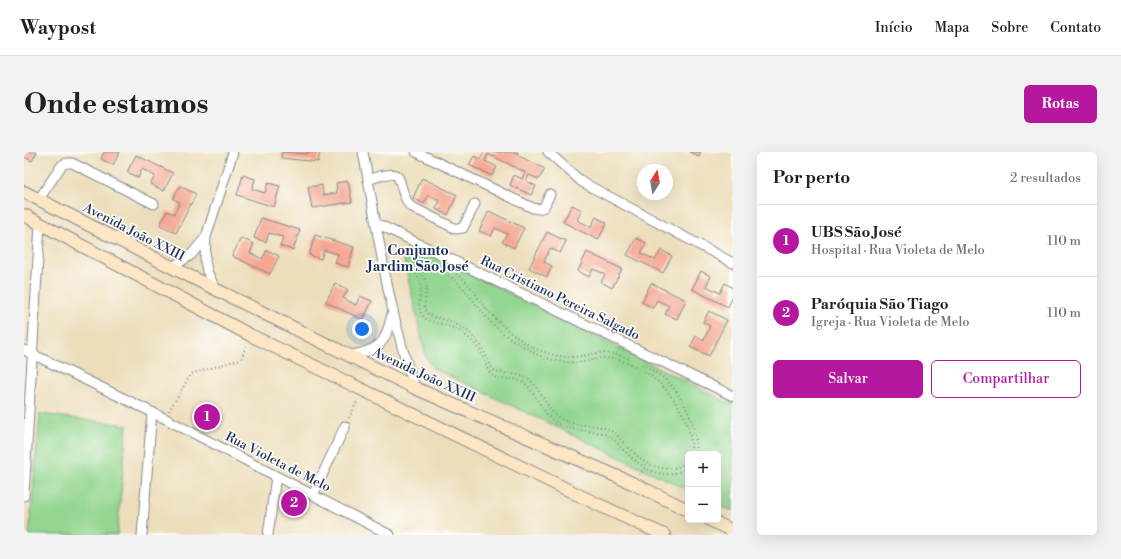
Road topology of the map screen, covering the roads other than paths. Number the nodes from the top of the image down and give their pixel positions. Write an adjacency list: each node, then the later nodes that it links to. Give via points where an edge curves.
1 (233, 152): 14 (street)
2 (363, 152): 5 (street)
3 (416, 152): 7 (street, via 533,208 544,207)
4 (548, 152): 15 (street, via 582,182)
5 (368, 180): 10 (street, via 391,173 398,176 410,206 456,229 463,228); 12 (street)
6 (24, 192): 8 (main road, Avenida João XXIII)
7 (550, 194)
8 (39, 199): 9 (street, via 62,165 72,163); 16 (main road, Avenida João XXIII)
9 (154, 204)
10 (475, 204)
11 (24, 216): 13 (main road)
12 (376, 223): 18 (street); 23 (street, Rua Cristiano Pereira Salgado)
13 (40, 224): 20 (street); 35 (main road, via 250,336)
14 (206, 237): 16 (street, via 192,255); 17 (street, via 205,261)
15 (733, 263)
16 (172, 267): 17 (main road, Avenida João XXIII)
17 (215, 289): 21 (main road, Avenida João XXIII)
18 (393, 312): 21 (street, via 388,332 381,343 373,350); 22 (street)
19 (24, 350): 20 (street, Rua Violeta de Melo)
20 (33, 354): 24 (street, Rua Violeta de Melo); 28 (street)
21 (349, 356): 22 (main road, Avenida João XXIII)
22 (415, 388): 29 (main road, Avenida João XXIII)
23 (731, 393)
24 (152, 412): 26 (street, Rua Violeta de Melo); 32 (street)
25 (345, 426): 27 (street)
26 (276, 476): 27 (street, Rua Violeta de Melo); 33 (street)
27 (313, 495): 34 (street, Rua Violeta de Melo)
28 (24, 496)
29 (685, 509)
30 (716, 523): 31 (main road)
31 (733, 531)
32 (142, 535)
33 (268, 535)
34 (389, 535)
35 (664, 535)

